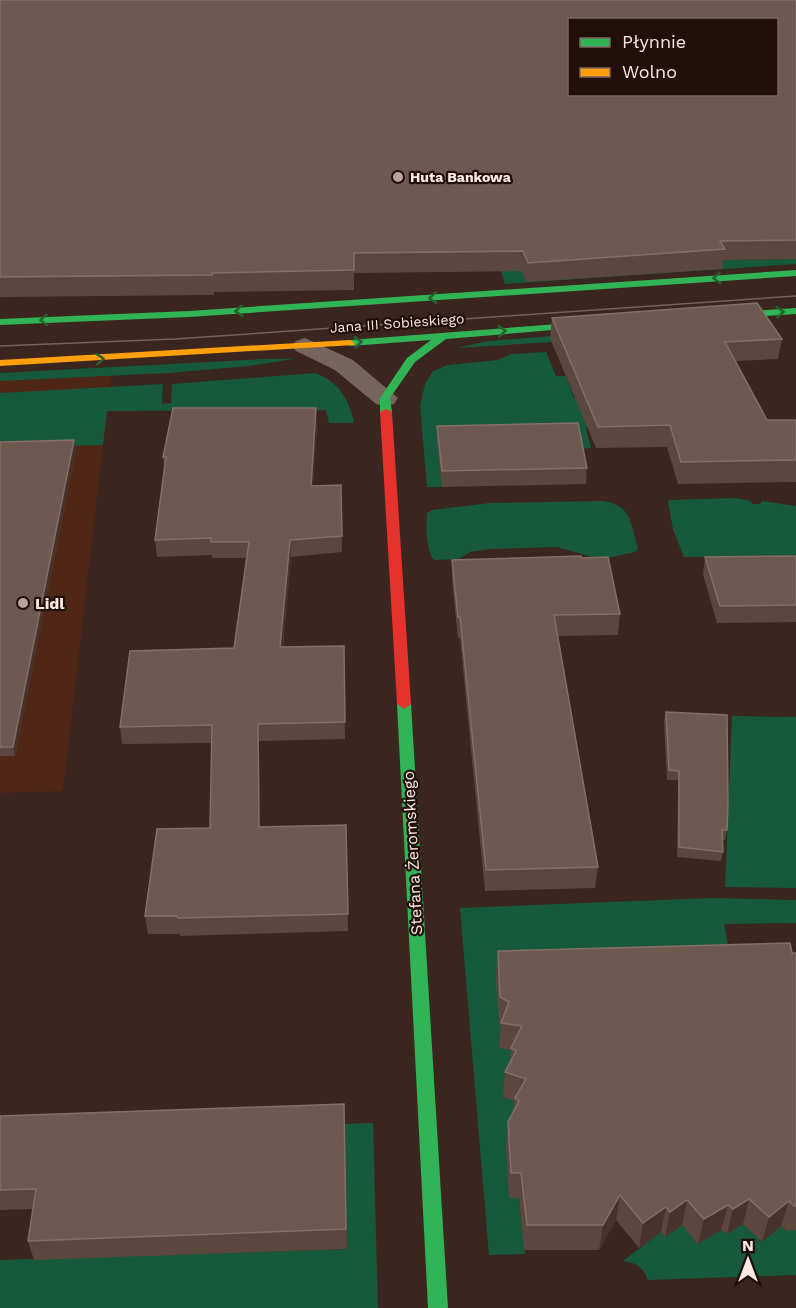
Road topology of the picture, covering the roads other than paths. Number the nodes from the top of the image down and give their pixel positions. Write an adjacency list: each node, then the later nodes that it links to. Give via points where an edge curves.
1 (796, 273): 4 (main road, Jana III Sobieskiego, one-way to 4, via 199,313)
2 (796, 311): 3 (main road, one-way to 2)
3 (702, 317)
4 (0, 322)
5 (613, 323): 6 (main road, Jana III Sobieskiego, one-way to 5)
6 (443, 336): 7 (main road, Jana III Sobieskiego, one-way to 6); 9 (main road, via 411,360)
7 (305, 346): 8 (main road, Jana III Sobieskiego, one-way to 7); 9 (street, via 344,365)
8 (0, 363)
9 (385, 398): 10 (main road, Stefana Żeromskiego)
10 (438, 1308)

